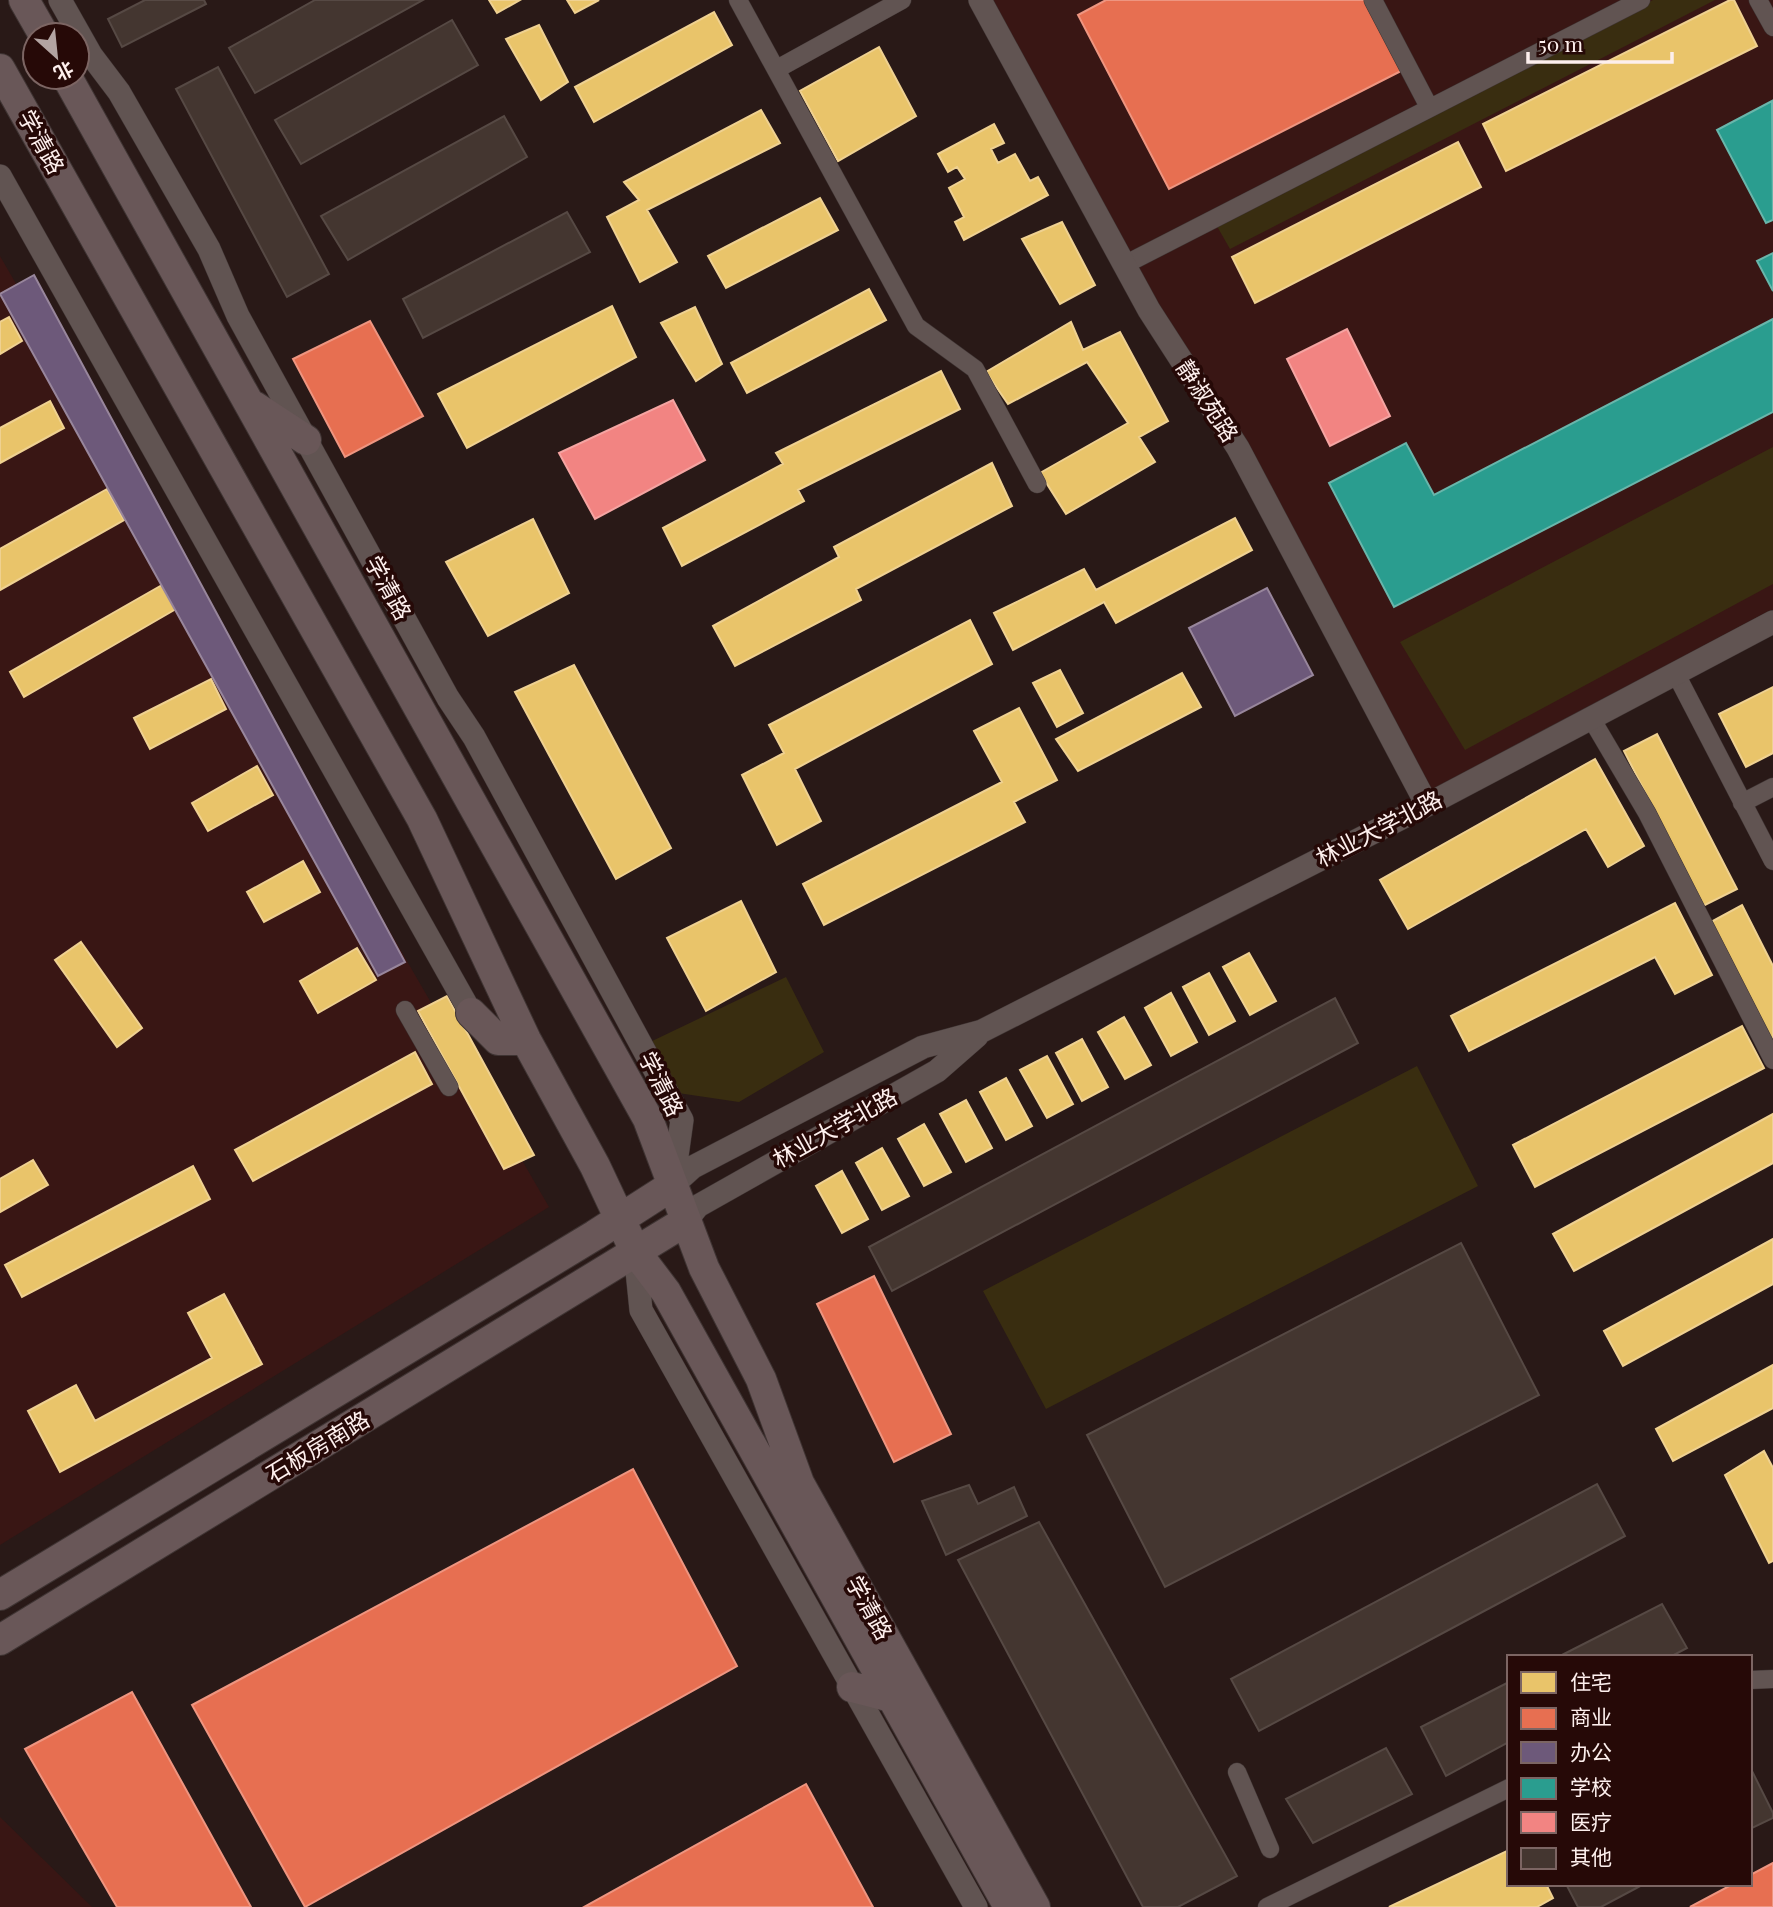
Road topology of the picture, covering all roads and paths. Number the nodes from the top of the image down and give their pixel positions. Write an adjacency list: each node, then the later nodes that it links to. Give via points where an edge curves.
1 (24, 0): 9 (main road)
2 (60, 0): 18 (street, 学清路, via 91,55 120,92 209,249 238,316)
3 (738, 0): 12 (street)
4 (902, 0): 12 (street)
5 (981, 0): 16 (street, 静淑苑路)
6 (1373, 0): 14 (street)
7 (1641, 0): 14 (street)
8 (1758, 0): 10 (street)
9 (36, 21)
10 (1773, 27)
11 (0, 69): 30 (main road, 学清路, via 422,819)
12 (778, 69): 19 (street, via 916,326 975,369)
13 (75, 91): 17 (main road, 学清路)
14 (1429, 107): 16 (street)
15 (0, 176): 28 (street)
16 (1124, 265): 25 (street, 静淑苑路, via 1238,448)
17 (251, 404): 18 (main road); 33 (main road, 学清路, via 648,1119)
18 (306, 440): 33 (street, 学清路, via 682,1120)
19 (1037, 484)
20 (1773, 622): 21 (street, 林业大学北路)
21 (1676, 674): 22 (street, 林业大学北路); 24 (street)
22 (1591, 719): 25 (street, 林业大学北路); 31 (street, via 1647,813)
23 (1773, 787): 24 (street)
24 (1742, 803): 26 (street)
25 (1427, 805): 29 (street, 林业大学北路)
26 (1773, 862)
27 (405, 1010): 32 (street)
28 (471, 1013): 30 (main road, via 498,1040)
29 (982, 1031): 33 (street, 林业大学北路, via 923,1047 693,1167); 35 (street, 林业大学北路, via 937,1071 698,1206)
30 (526, 1040): 34 (main road, 学清路)
31 (1773, 1060)
32 (449, 1087)
33 (673, 1185): 34 (main road, 石板房南路); 35 (main road, 学清路)
34 (621, 1217): 36 (main road, 学清路); 37 (main road, 石板房南路)
35 (686, 1221): 36 (main road, 石板房南路); 48 (main road, 学清路, via 704,1268 761,1379 799,1483)
36 (635, 1251): 38 (main road, 石板房南路); 41 (street, 学清路, via 641,1310); 42 (main road, 学清路, via 666,1292)
37 (0, 1595)
38 (0, 1640)
39 (1773, 1679): 40 (street)
40 (1752, 1680)
41 (852, 1687): 42 (main road); 46 (street, 学清路)
42 (891, 1697): 47 (main road, 学清路)
43 (1237, 1772): 45 (street)
44 (1507, 1789): 49 (street)
45 (1270, 1849)
46 (976, 1907)
47 (1009, 1907)
48 (1035, 1907)
49 (1267, 1907)

